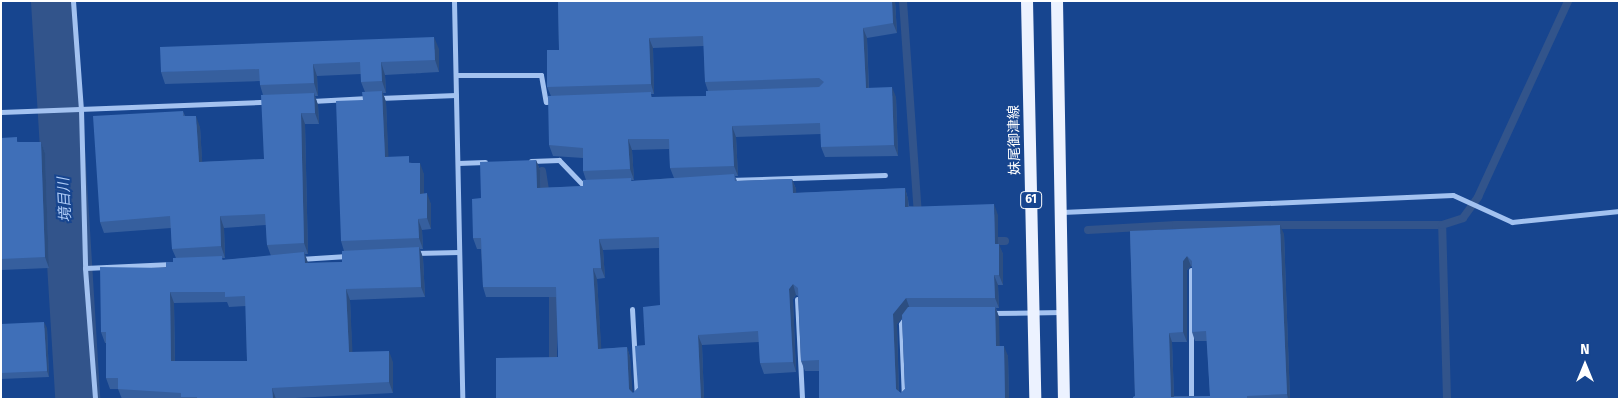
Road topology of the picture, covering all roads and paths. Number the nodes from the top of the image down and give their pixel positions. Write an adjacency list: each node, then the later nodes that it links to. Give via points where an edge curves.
1 (73, 1): 10 (street)
2 (454, 1): 5 (street)
3 (1027, 1): 29 (main road, 妹尾御津線 / 61)
4 (1057, 1): 19 (main road, 61)
5 (456, 75): 6 (street); 8 (street, via 541,75 546,102)
6 (456, 95): 7 (street); 14 (street)
7 (308, 101)
8 (566, 101)
9 (279, 102): 10 (street)
10 (81, 110): 11 (street); 25 (street)
11 (1, 112)
12 (522, 161): 17 (street, via 559,160 584,186)
13 (494, 162): 14 (street)
14 (458, 163): 20 (street)
15 (886, 175): 16 (street)
16 (720, 181)
17 (594, 186)
18 (1619, 211): 19 (street, via 1512,222 1452,195)
19 (1061, 212): 30 (main road, 61)
20 (459, 252): 21 (street); 34 (street)
21 (410, 254)
22 (351, 256): 23 (street)
23 (292, 259)
24 (184, 264): 25 (street)
25 (85, 268): 33 (street)
26 (1191, 270): 40 (street)
27 (797, 299): 36 (street)
28 (632, 309): 35 (street)
29 (1033, 312): 30 (street); 32 (street); 38 (main road, 妹尾御津線 / 61)
30 (1063, 312): 39 (main road, 61)
31 (910, 313): 37 (street, via 901,324)
32 (985, 313)
33 (95, 399)
34 (462, 399)
35 (637, 399)
36 (802, 399)
37 (904, 399)
38 (1035, 399)
39 (1064, 399)
40 (1191, 399)

